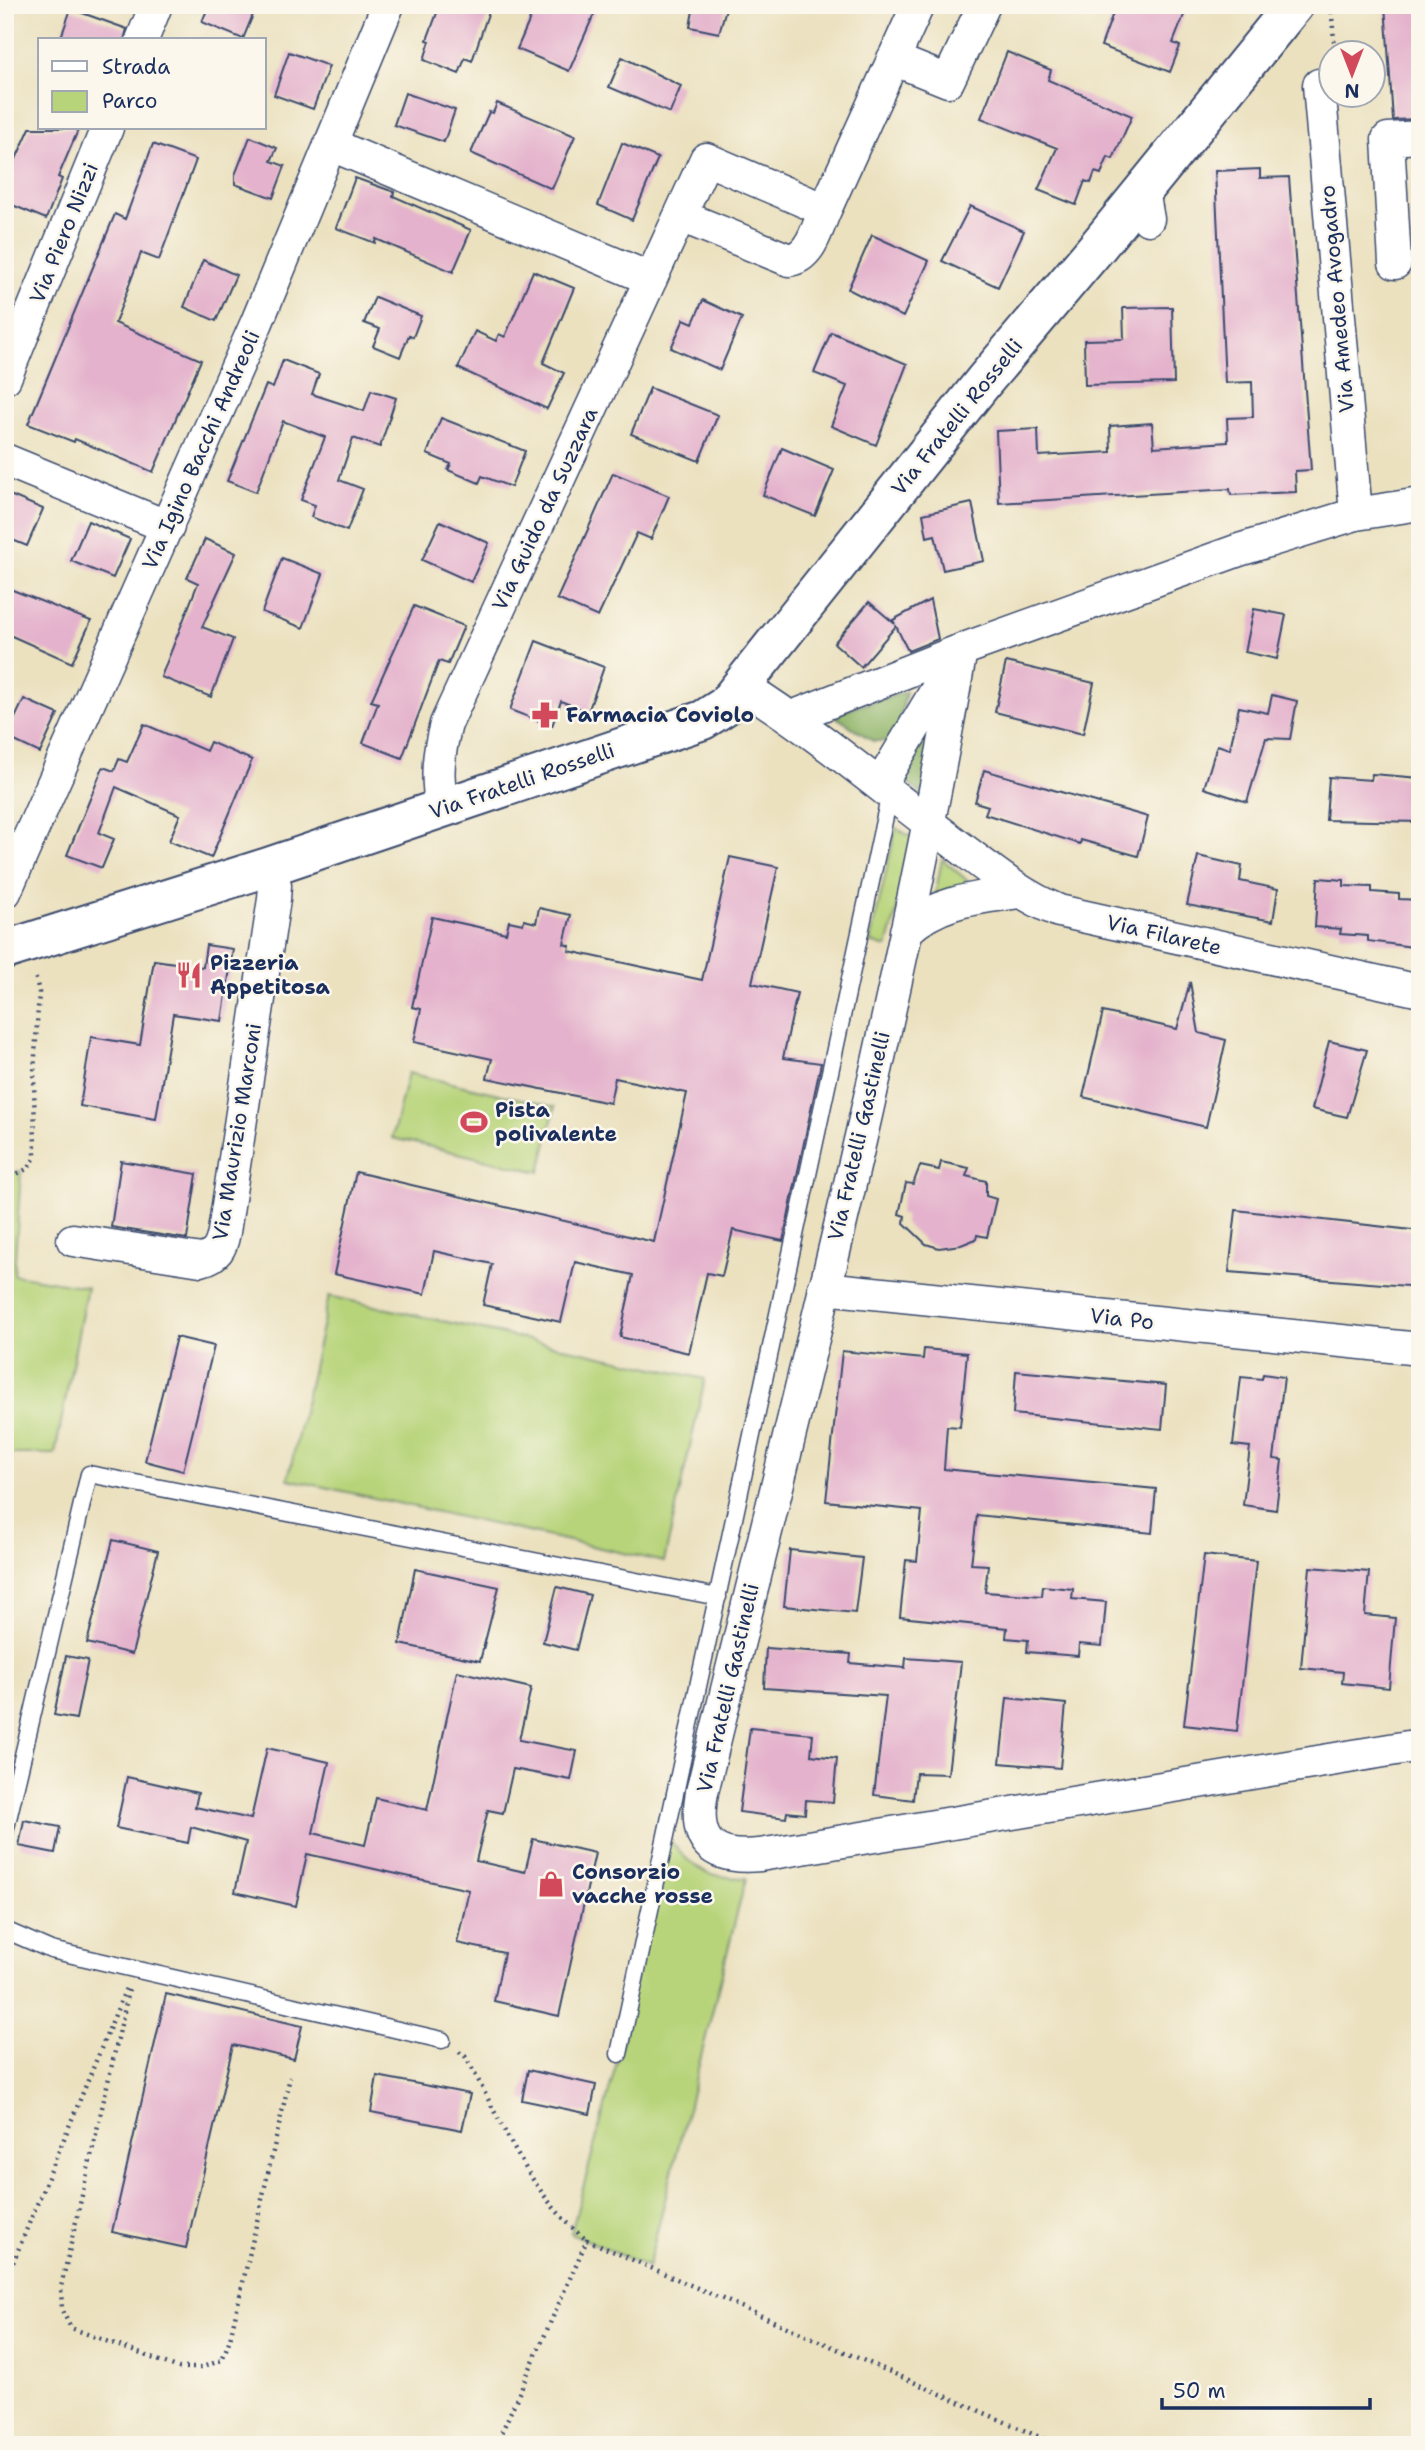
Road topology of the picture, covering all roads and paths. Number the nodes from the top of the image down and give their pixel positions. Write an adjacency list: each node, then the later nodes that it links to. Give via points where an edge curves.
1 (156, 5): 7 (street)
2 (388, 5): 13 (street, Via Igino Bacchi Andreoli)
3 (918, 5): 9 (street)
4 (984, 5): 9 (street, via 948,81)
5 (1294, 5): 24 (street, Via Fratelli Rosselli, via 1146,205 984,381)
6 (1331, 5): 8 (path)
7 (143, 38)
8 (1334, 38)
9 (893, 59): 14 (street)
10 (1321, 108): 21 (street, Via Amedeo Avogadro)
11 (106, 130): 18 (street, Via Piero Nizzi)
12 (1420, 137): 16 (street, via 1388,139)
13 (332, 142): 17 (street); 22 (street, Via Igino Bacchi Andreoli)
14 (825, 210): 15 (street, via 808,248 789,260); 15 (street, Via Guido da Suzzara, via 706,159)
15 (681, 216): 17 (street, Via Guido da Suzzara)
16 (1395, 263)
17 (651, 279): 27 (street, Via Guido da Suzzara, via 446,724 438,753)
18 (5, 378)
19 (5, 460): 22 (street)
20 (1420, 504): 21 (street)
21 (1356, 514): 23 (street, via 1239,550)
22 (168, 527): 30 (street, Via Igino Bacchi Andreoli)
23 (961, 650): 25 (street); 26 (street); 28 (street, Via Fratelli Gastinelli)
24 (744, 687): 25 (street); 27 (street, Via Fratelli Rosselli, via 703,720)
25 (792, 717): 26 (street)
26 (885, 789): 28 (street); 39 (lane)
27 (442, 808): 29 (street, Via Fratelli Rosselli)
28 (930, 825): 31 (street, Via Filarete); 32 (street, Via Fratelli Gastinelli)
29 (268, 867): 33 (street, Via Fratelli Rosselli); 36 (street, Via Maurizio Marconi, via 274,898 218,1251 201,1260)
30 (5, 892)
31 (1020, 892): 32 (street, via 942,906); 34 (street, Via Filarete, via 1059,911)
32 (906, 931): 37 (street, Via Fratelli Gastinelli)
33 (15, 947): 35 (path, via 39,992 36,1147 29,1168)
34 (1420, 992)
35 (5, 1180)
36 (73, 1240)
37 (824, 1288): 38 (street, Via Po); 40 (street, Via Fratelli Gastinelli, via 701,1799 700,1828 710,1847 731,1855 760,1855)
38 (1420, 1349)
39 (718, 1597): 41 (lane, via 89,1474); 45 (lane)
40 (1420, 1745)
41 (5, 1832)
42 (5, 1930): 43 (lane, via 51,1950)
43 (134, 1969): 44 (lane); 46 (path, via 61,2287 62,2310 71,2328 179,2368 201,2368 222,2360); 48 (path)
44 (442, 2039): 47 (path, via 465,2056 539,2190 561,2218)
45 (619, 2054)
46 (290, 2077)
47 (587, 2240): 49 (path); 50 (path)
48 (5, 2282)
49 (496, 2445)
50 (1058, 2445)

